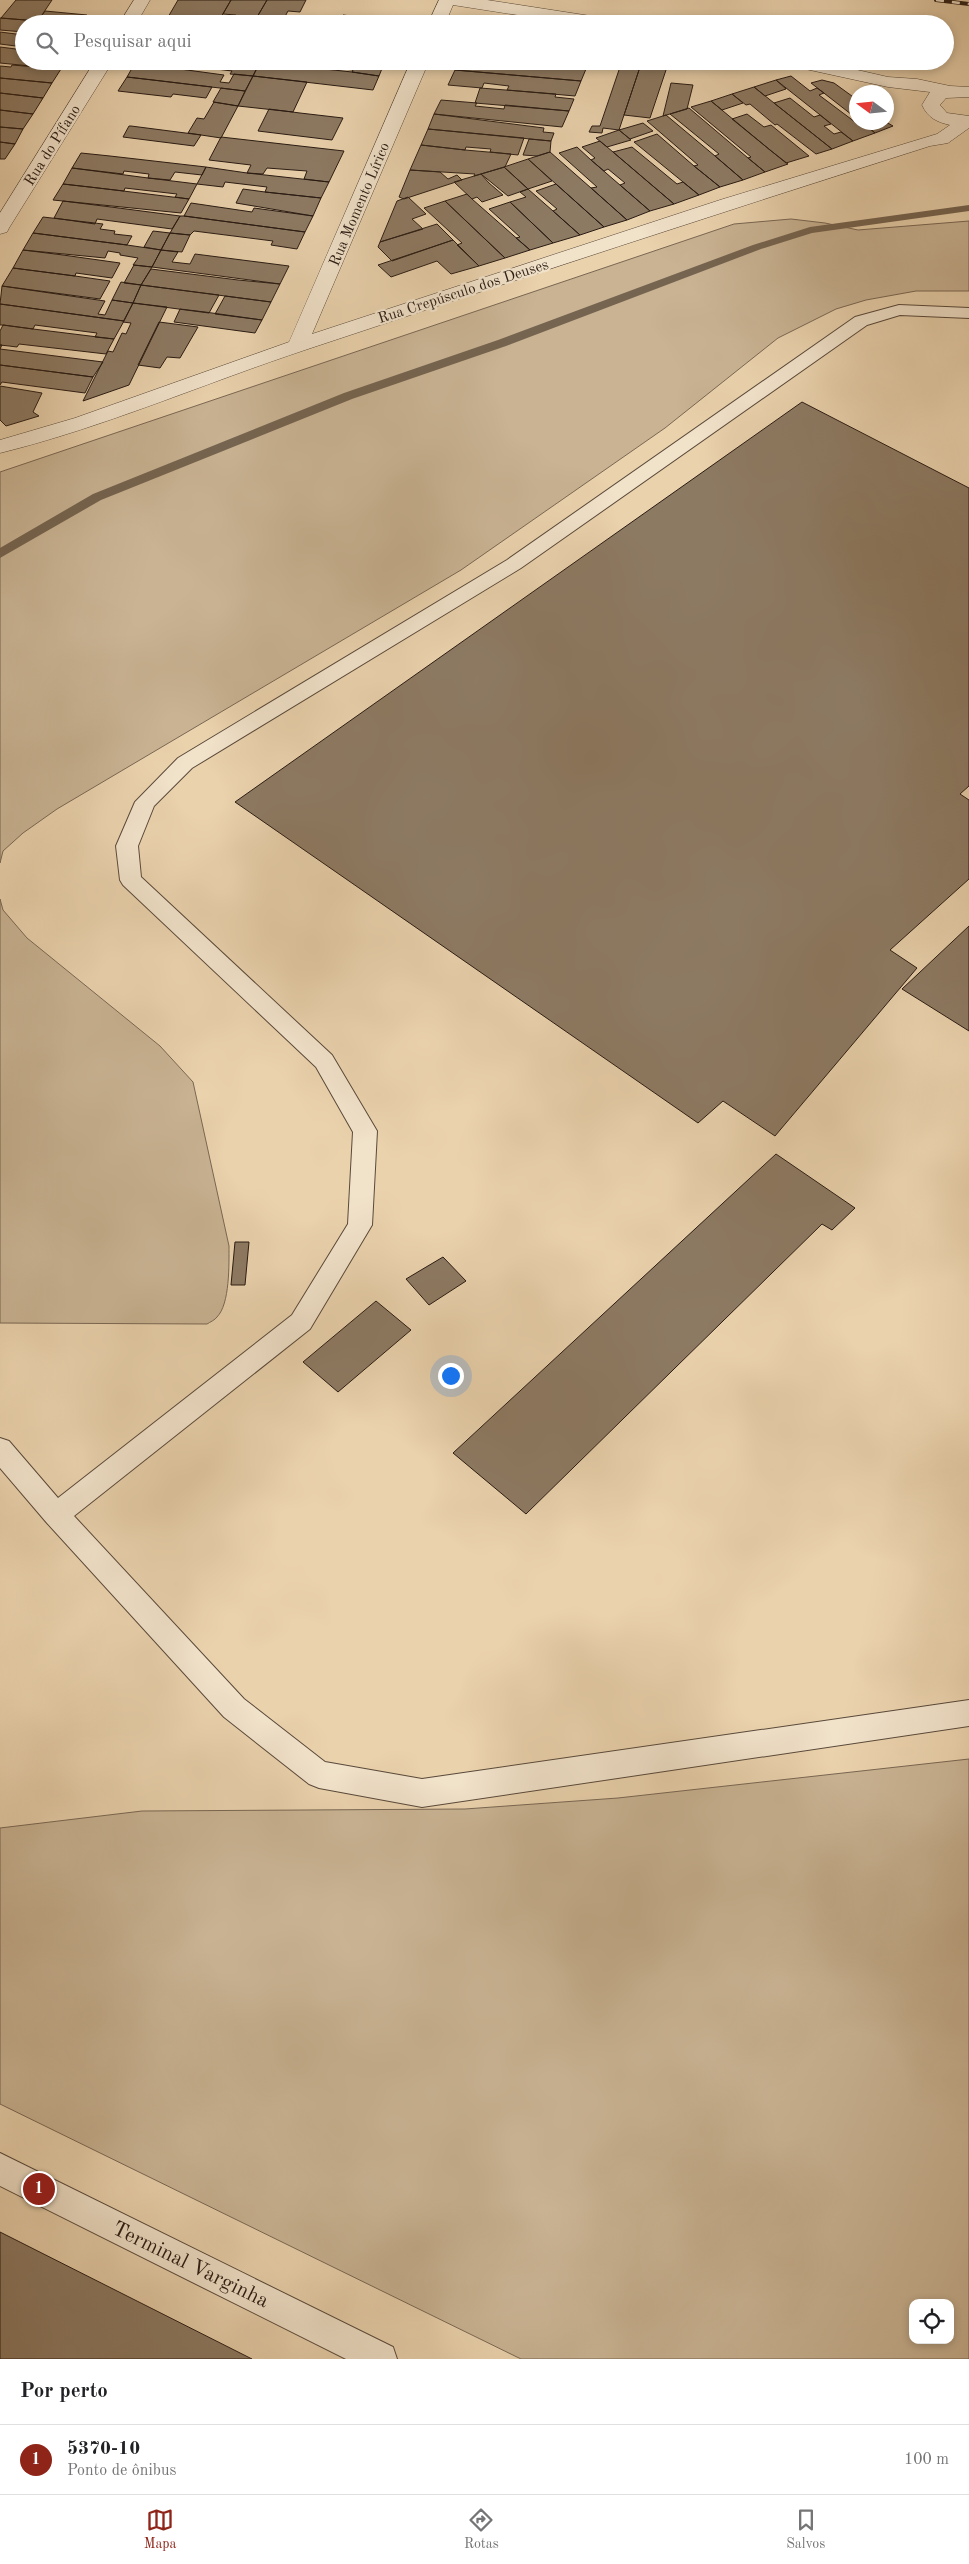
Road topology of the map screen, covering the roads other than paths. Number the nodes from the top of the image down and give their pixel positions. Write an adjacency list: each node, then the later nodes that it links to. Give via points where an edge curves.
1 (142, 0): 4 (street)
2 (447, 0): 5 (street)
3 (454, 0): 6 (street)
4 (133, 15)
5 (440, 15)
6 (552, 15)
7 (98, 70): 15 (street, Rua do Pífano)
8 (416, 70): 17 (street, Rua Momento Lírico)
9 (834, 70): 11 (street, via 888,82 899,89)
10 (969, 92): 11 (street)
11 (939, 95): 12 (street, via 929,105)
12 (939, 116): 13 (street); 14 (street, via 929,132)
13 (967, 121): 14 (street, Rua Crepúsculo dos Deuses, via 942,139)
14 (928, 141): 17 (street, Rua Crepúsculo dos Deuses)
15 (0, 228)
16 (969, 313): 20 (lane, via 899,310 861,321 514,564 185,763 145,802 127,846 131,880 324,1062 365,1131 360,1225 301,1322)
17 (297, 346): 18 (street, Rua Crepúsculo dos Deuses, via 82,422)
18 (0, 447)
19 (0, 1449): 20 (lane)
20 (56, 1515): 21 (lane, via 234,1708 319,1774 422,1793)
21 (969, 1713)
22 (0, 2169): 23 (lane, Terminal Varginha)
23 (381, 2359)

